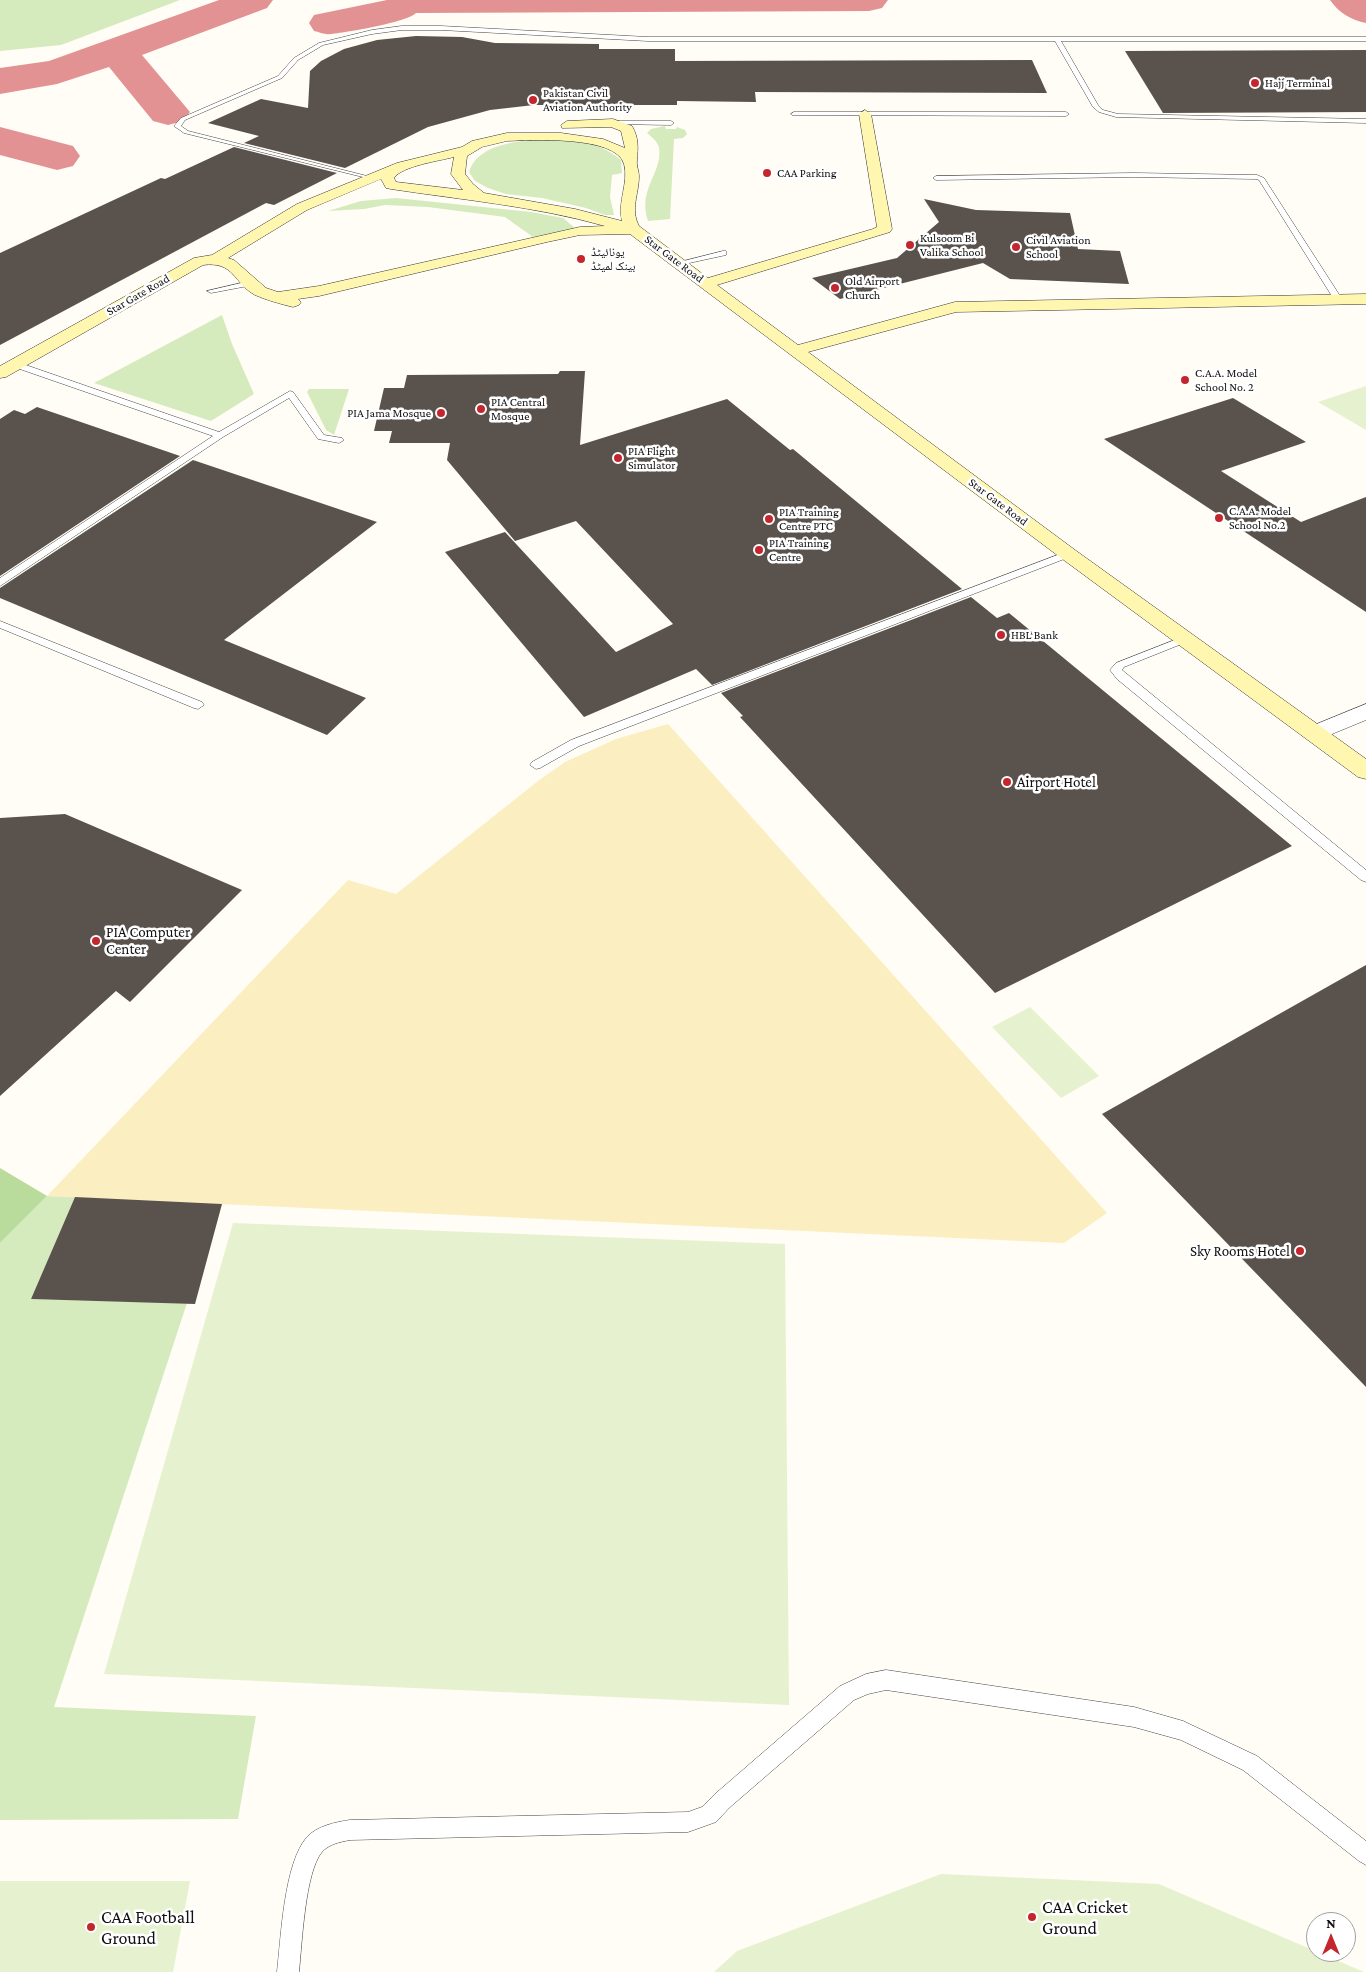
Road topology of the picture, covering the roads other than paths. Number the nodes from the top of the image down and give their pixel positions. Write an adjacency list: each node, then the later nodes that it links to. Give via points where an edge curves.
1 (1057, 39): 2 (lane); 6 (lane, via 1095,106 1118,116); 13 (lane, via 648,39 402,28 321,44 296,59 280,77 183,119 177,126 186,132)
2 (1366, 39)
3 (794, 114): 4 (lane)
4 (865, 114): 5 (lane); 25 (street, via 885,229)
5 (1066, 114)
6 (1366, 121)
7 (613, 123): 8 (lane); 9 (street, via 582,123); 11 (street, via 627,129 632,144)
8 (671, 123)
9 (507, 138): 10 (street, via 477,144); 11 (street, via 595,140 615,147)
10 (468, 150): 12 (street); 18 (street, via 461,154 458,174)
11 (631, 159): 20 (street, via 633,174 627,201)
12 (392, 170): 13 (street); 15 (street, via 388,178 391,184)
13 (369, 178): 19 (street)
14 (936, 178): 28 (lane, via 1257,177 1262,179)
15 (449, 193): 17 (street); 18 (street)
16 (364, 195): 19 (street)
17 (380, 195)
18 (480, 196): 20 (street, via 559,209)
19 (299, 209): 22 (street)
20 (633, 229): 23 (street, Star Gate Road); 24 (street, Star Gate Road, via 557,243 297,303 260,291)
21 (723, 253): 23 (lane)
22 (216, 259): 24 (street, Star Gate Road, via 229,263); 30 (street, Star Gate Road, via 199,261 181,270)
23 (680, 263): 25 (street, Star Gate Road)
24 (250, 283): 26 (lane)
25 (706, 283): 29 (street, Star Gate Road)
26 (210, 291)
27 (1366, 299): 28 (street)
28 (1338, 300): 29 (street, via 955,307)
29 (798, 350): 34 (street, Star Gate Road)
30 (17, 365): 31 (street, Star Gate Road); 32 (lane)
31 (0, 373)
32 (220, 435): 33 (lane, via 290,394 321,437); 35 (lane)
33 (339, 440)
34 (1068, 554): 37 (street, Star Gate Road); 41 (lane, via 575,743)
35 (0, 582)
36 (0, 624): 38 (lane)
37 (1185, 639): 40 (street, Star Gate Road); 43 (lane, via 1120,665 1116,670)
38 (198, 705)
39 (1366, 711): 40 (street)
40 (1315, 734): 42 (street, Star Gate Road)
41 (536, 765)
42 (1366, 772)
43 (1366, 876)
44 (1366, 1854): 45 (lane, via 1250,1763 1183,1731 1134,1717 886,1680 866,1684 848,1693 709,1815 688,1822 350,1830 328,1834 314,1846 303,1868)
45 (288, 1972)

